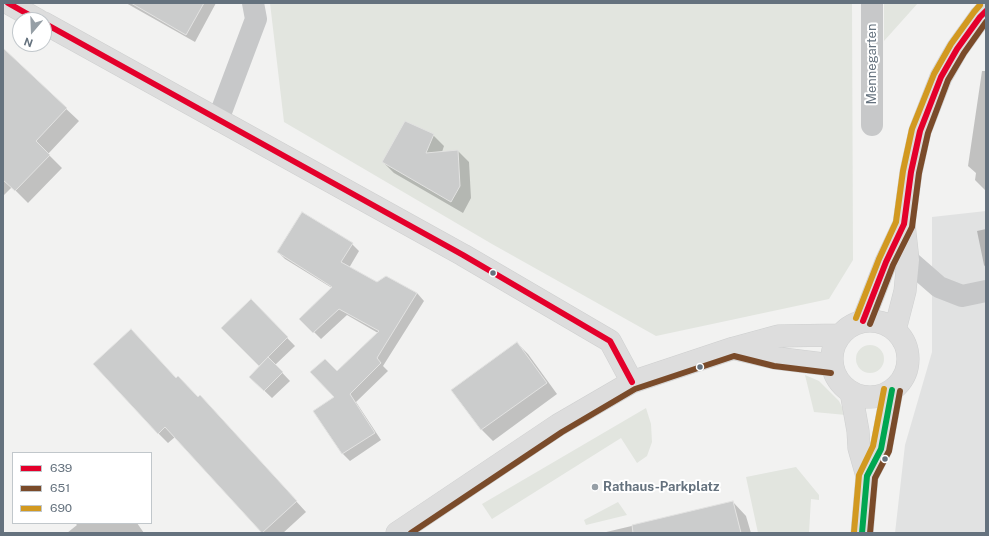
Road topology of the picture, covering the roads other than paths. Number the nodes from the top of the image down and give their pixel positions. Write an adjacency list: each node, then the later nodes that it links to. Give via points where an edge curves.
1 (8, 3): 5 (street)
2 (253, 3): 7 (street, via 256,18)
3 (872, 3): 8 (street, Mennegarten)
4 (986, 11): 9 (street, via 957,49 941,77 920,131)
5 (24, 12)
6 (52, 27): 7 (street)
7 (218, 120): 17 (street, via 463,255 610,341)
8 (872, 125)
9 (904, 224): 10 (street); 12 (street)
10 (908, 260): 11 (street, via 939,287 962,296); 13 (street, via 905,291)
11 (986, 290)
12 (863, 321): 13 (street, via 885,324); 14 (street, via 846,329)
13 (895, 330): 18 (street, via 907,350 908,361 906,372)
14 (840, 335): 15 (street, via 778,336); 16 (street, via 834,344)
15 (734, 348): 16 (street, via 775,358); 17 (street)
16 (832, 365): 19 (street, via 835,376 842,386)
17 (632, 382): 21 (street, via 558,425)
18 (892, 390): 19 (street, via 872,397); 20 (street, via 881,449)
19 (851, 392): 20 (street, via 859,448)
20 (867, 476): 22 (street)
21 (397, 533)
22 (862, 533)

